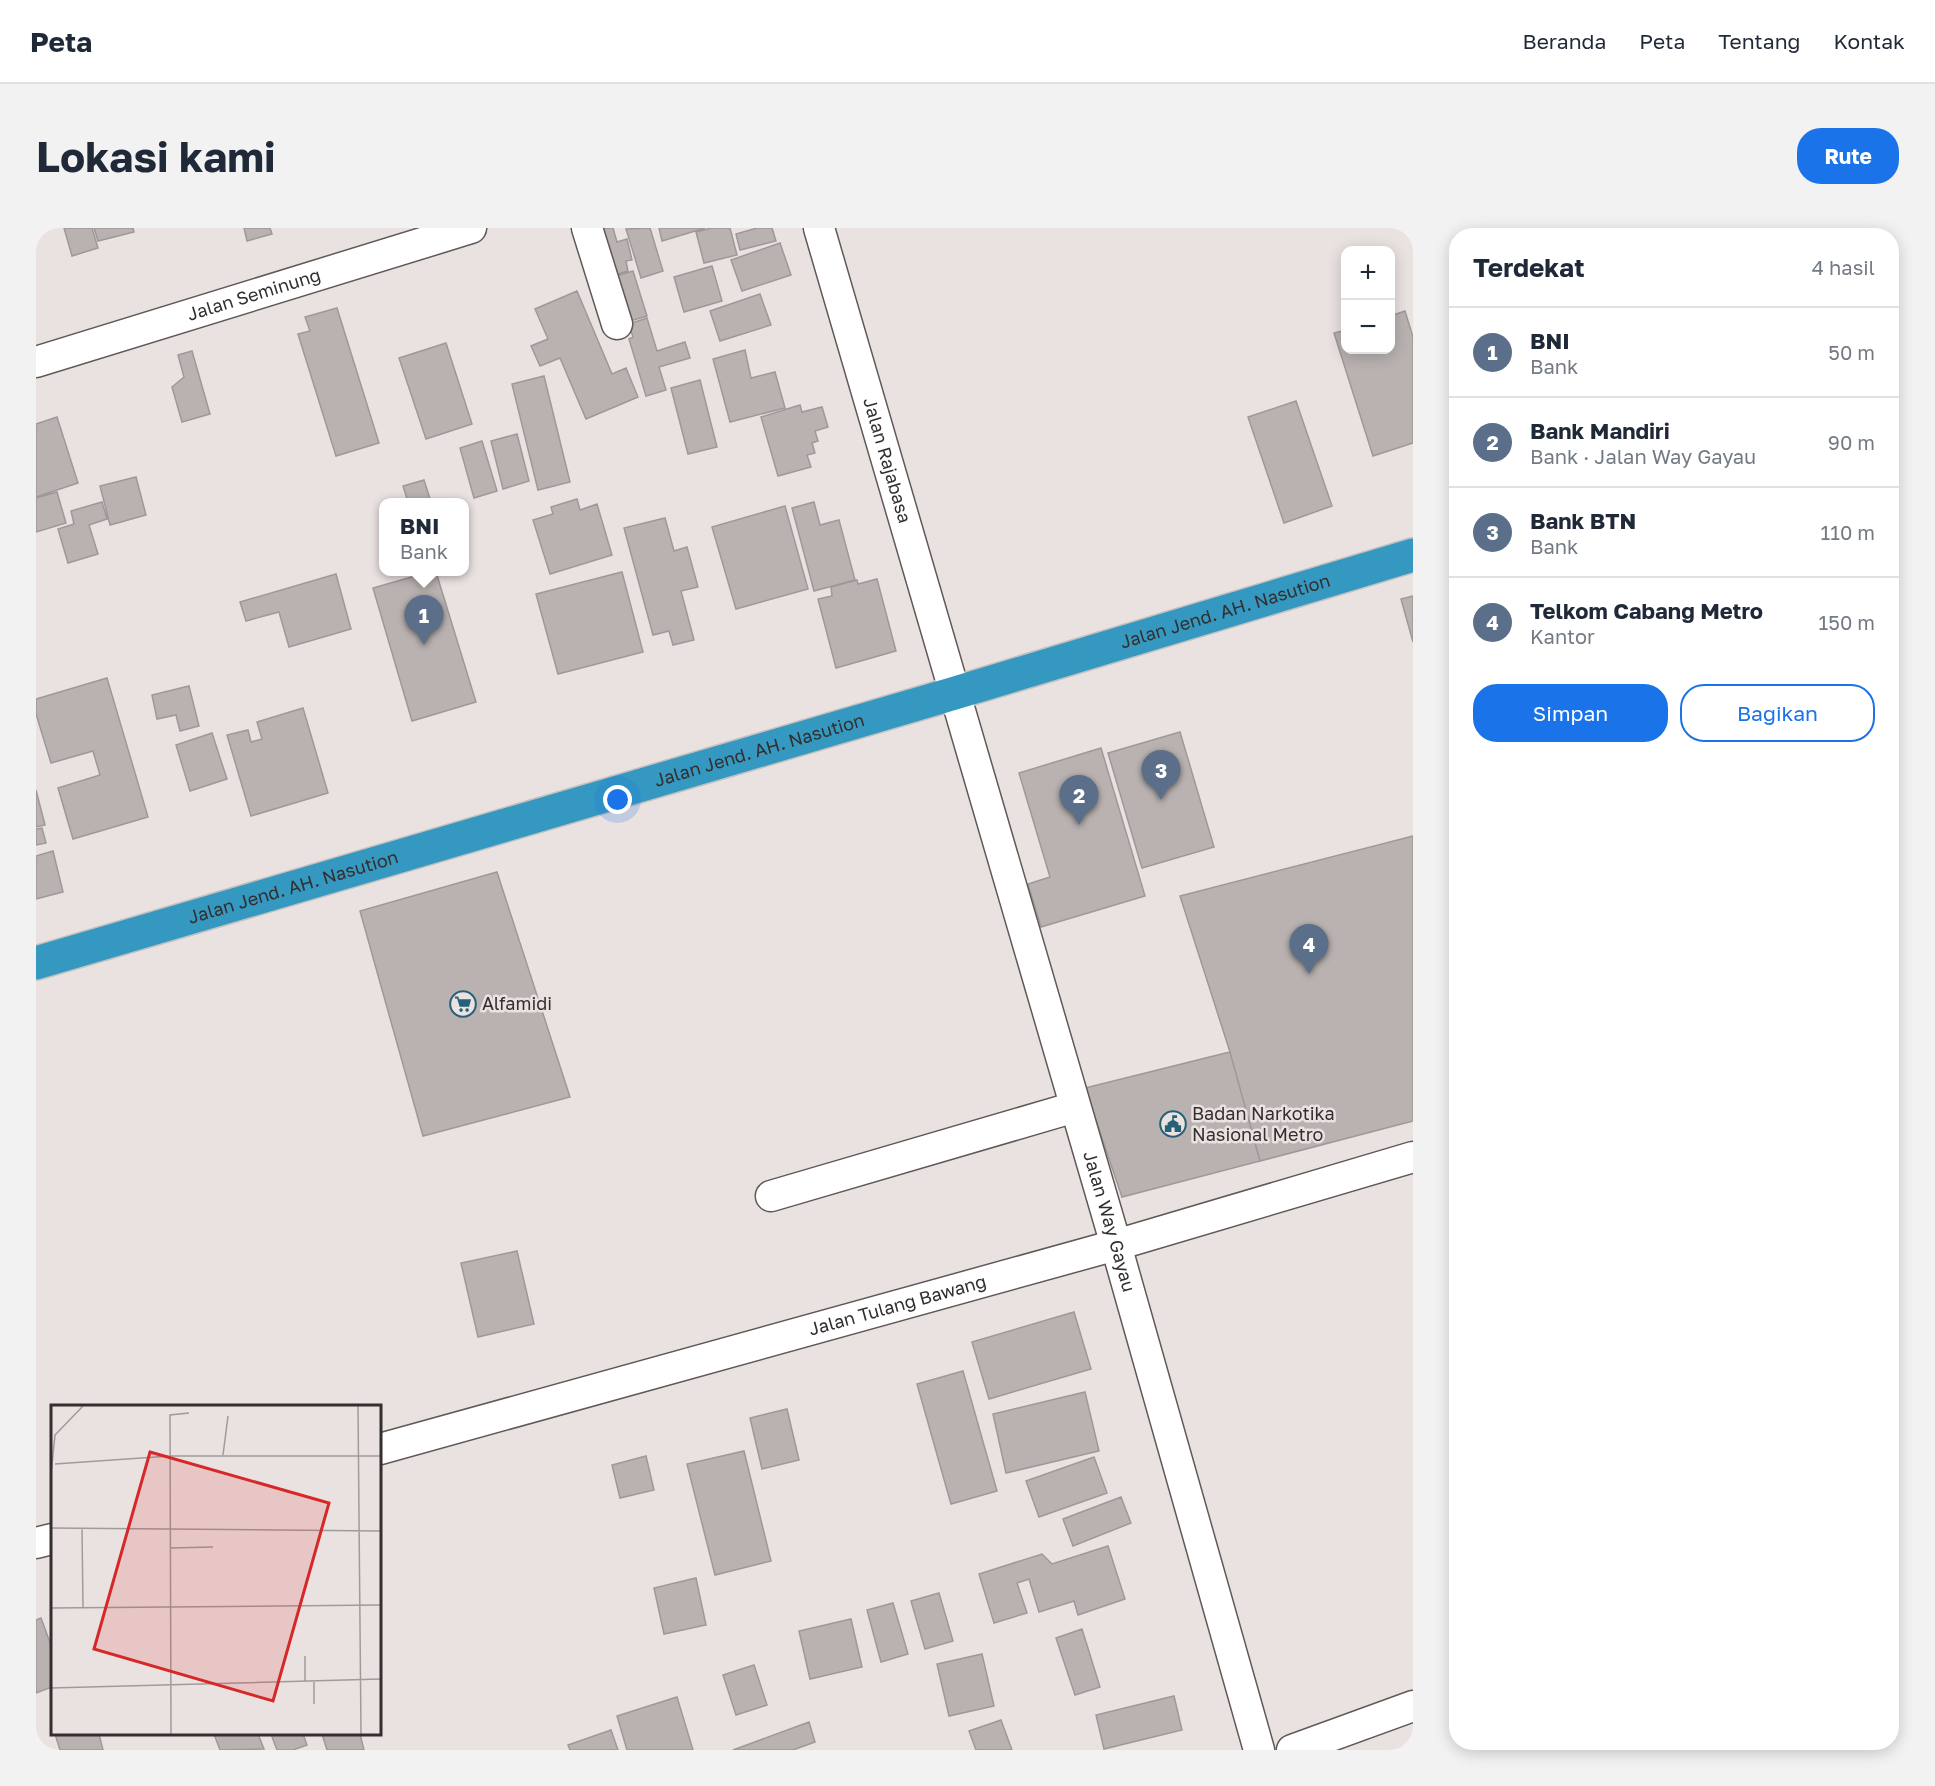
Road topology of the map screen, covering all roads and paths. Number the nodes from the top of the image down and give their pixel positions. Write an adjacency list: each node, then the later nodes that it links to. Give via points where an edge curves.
1 (471, 228): 5 (street, Jalan Seminung)
2 (587, 228): 4 (street)
3 (819, 228): 7 (street, Jalan Rajabasa)
4 (617, 324)
5 (36, 362)
6 (1413, 555): 7 (highway, Jalan Jend. AH. Nasution)
7 (955, 693): 8 (highway, Jalan Jend. AH. Nasution); 9 (street, Jalan Way Gayau)
8 (36, 963)
9 (1075, 1107): 11 (street); 12 (street, Jalan Way Gayau)
10 (1413, 1157): 12 (street, Jalan Tulang Bawang)
11 (771, 1196)
12 (1116, 1245): 13 (street, Jalan Tulang Bawang); 17 (street, Jalan Way Gayau)
13 (381, 1449)
14 (51, 1539): 15 (street)
15 (36, 1543)
16 (1413, 1706): 18 (street)
17 (1258, 1750)
18 (1292, 1750)

